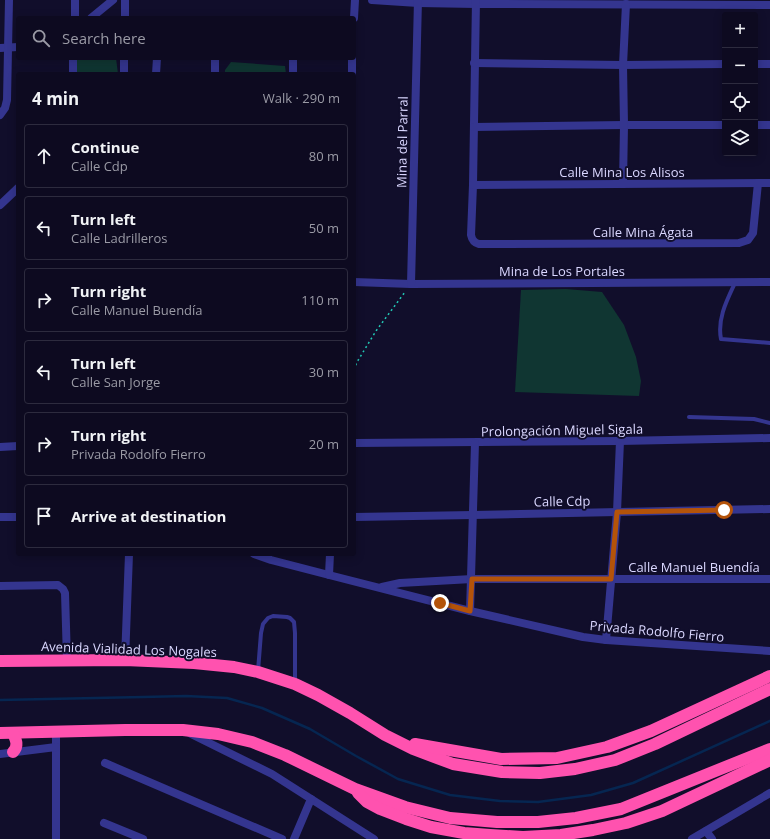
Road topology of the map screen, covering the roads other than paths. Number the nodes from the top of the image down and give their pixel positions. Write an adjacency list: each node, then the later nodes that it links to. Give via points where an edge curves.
1 (9, 0): 18 (street)
2 (75, 0): 13 (street)
3 (113, 0): 14 (street)
4 (125, 0): 15 (street)
5 (355, 0): 16 (street)
6 (372, 0): 7 (street)
7 (418, 2): 8 (street); 51 (street, Mina del Parral)
8 (476, 2): 9 (street); 25 (street)
9 (536, 2): 11 (street)
10 (705, 2): 11 (street); 12 (street)
11 (626, 4): 29 (street)
12 (770, 4)
13 (75, 16)
14 (93, 16)
15 (125, 16)
16 (354, 16)
17 (16, 47): 18 (street)
18 (4, 48): 36 (street, via 7,100)
19 (73, 60): 30 (street)
20 (124, 60): 31 (street)
21 (157, 60): 32 (street)
22 (215, 60): 33 (street)
23 (293, 60): 34 (street)
24 (352, 60): 35 (street)
25 (474, 63): 29 (street); 41 (street)
26 (722, 64): 29 (street)
27 (758, 64): 28 (street)
28 (770, 64)
29 (623, 65): 37 (street)
30 (73, 72)
31 (124, 72)
32 (156, 72)
33 (215, 72)
34 (293, 72)
35 (352, 72)
36 (0, 115)
37 (624, 125): 38 (street); 41 (street); 44 (street)
38 (722, 125)
39 (758, 125): 40 (street)
40 (770, 125)
41 (474, 127): 45 (street)
42 (758, 183): 43 (street, Calle Mina Los Alisos); 44 (street, Calle Mina Los Alisos); 45 (street, Calle Mina Ágata, via 753,233 748,240 739,243 479,244 471,235)
43 (770, 183)
44 (623, 184): 45 (street, Calle Mina Los Alisos)
45 (473, 185)
46 (16, 190): 47 (street)
47 (0, 204)
48 (356, 282): 51 (street, Mina de Los Portales)
49 (770, 282): 50 (street, Mina de Los Portales)
50 (735, 283): 51 (street, Mina de Los Portales); 52 (lane, via 721,317 720,338)
51 (411, 284)
52 (770, 342)
53 (689, 417): 54 (lane, via 754,419)
54 (770, 423)
55 (770, 438): 56 (street, Prolongación Miguel Sigala)
56 (620, 441): 58 (street, Prolongación Miguel Sigala); 62 (street)
57 (356, 443): 58 (street, Prolongación Miguel Sigala)
58 (476, 443): 63 (street)
59 (16, 446): 60 (street)
60 (0, 447)
61 (770, 509): 62 (street, Calle Cdp)
62 (617, 512): 63 (street, Calle Cdp); 72 (street)
63 (473, 515): 66 (street, Calle Cdp); 71 (street)
64 (0, 517): 65 (street)
65 (16, 517)
66 (356, 517)
67 (129, 556): 81 (street)
68 (259, 556): 70 (street, Privada Rodolfo Fierro)
69 (330, 556): 70 (street)
70 (329, 576): 75 (street, Privada Rodolfo Fierro)
71 (472, 579): 72 (street, Calle Manuel Buendía); 75 (street, Calle Manuel Buendía, via 400,583); 76 (street)
72 (611, 579): 73 (street, Calle Manuel Buendía); 77 (street)
73 (770, 579)
74 (0, 586): 80 (street, via 58,585 63,589)
75 (380, 588): 76 (street, Privada Rodolfo Fierro)
76 (470, 611): 77 (street, Privada Rodolfo Fierro, via 576,636)
77 (606, 640): 78 (street, Privada Rodolfo Fierro)
78 (770, 651)
79 (0, 660): 80 (highway, Avenida Vialidad Los Nogales)
80 (67, 660): 81 (highway, Avenida Vialidad Los Nogales)
81 (126, 660): 82 (highway, Avenida Vialidad Los Nogales, via 194,663)
82 (258, 672): 84 (highway, Avenida Vialidad Los Nogales); 84 (lane, via 263,624 273,616 287,617 294,622)
83 (770, 676): 90 (highway, via 651,732 607,747 557,758 501,759)
84 (295, 684): 90 (highway, Avenida Vialidad Los Nogales)
85 (770, 689): 90 (highway, Avenida Vialidad Los Nogales, via 655,744 615,760 576,769 540,773 502,772 453,764)
86 (183, 730): 87 (highway); 97 (highway, via 218,734 252,742 285,754); 99 (street, via 272,774)
87 (56, 731): 89 (highway); 91 (street)
88 (0, 733): 89 (highway)
89 (13, 733): 93 (highway, via 17,742)
90 (395, 740)
91 (56, 747): 93 (street); 102 (street)
92 (770, 749): 97 (highway, via 622,809 538,822 450,818 405,807)
93 (14, 752): 94 (street)
94 (0, 754)
95 (770, 760): 97 (highway, via 662,811 626,823 561,835 523,837 431,828 380,809 367,802)
96 (105, 763): 104 (street)
97 (355, 789)
98 (770, 793): 101 (street)
99 (311, 799): 105 (street); 106 (street)
100 (104, 823): 103 (street)
101 (706, 830): 107 (street); 108 (street)
102 (56, 839)
103 (143, 839)
104 (282, 839)
105 (294, 839)
106 (374, 839)
107 (692, 839)
108 (712, 839)

